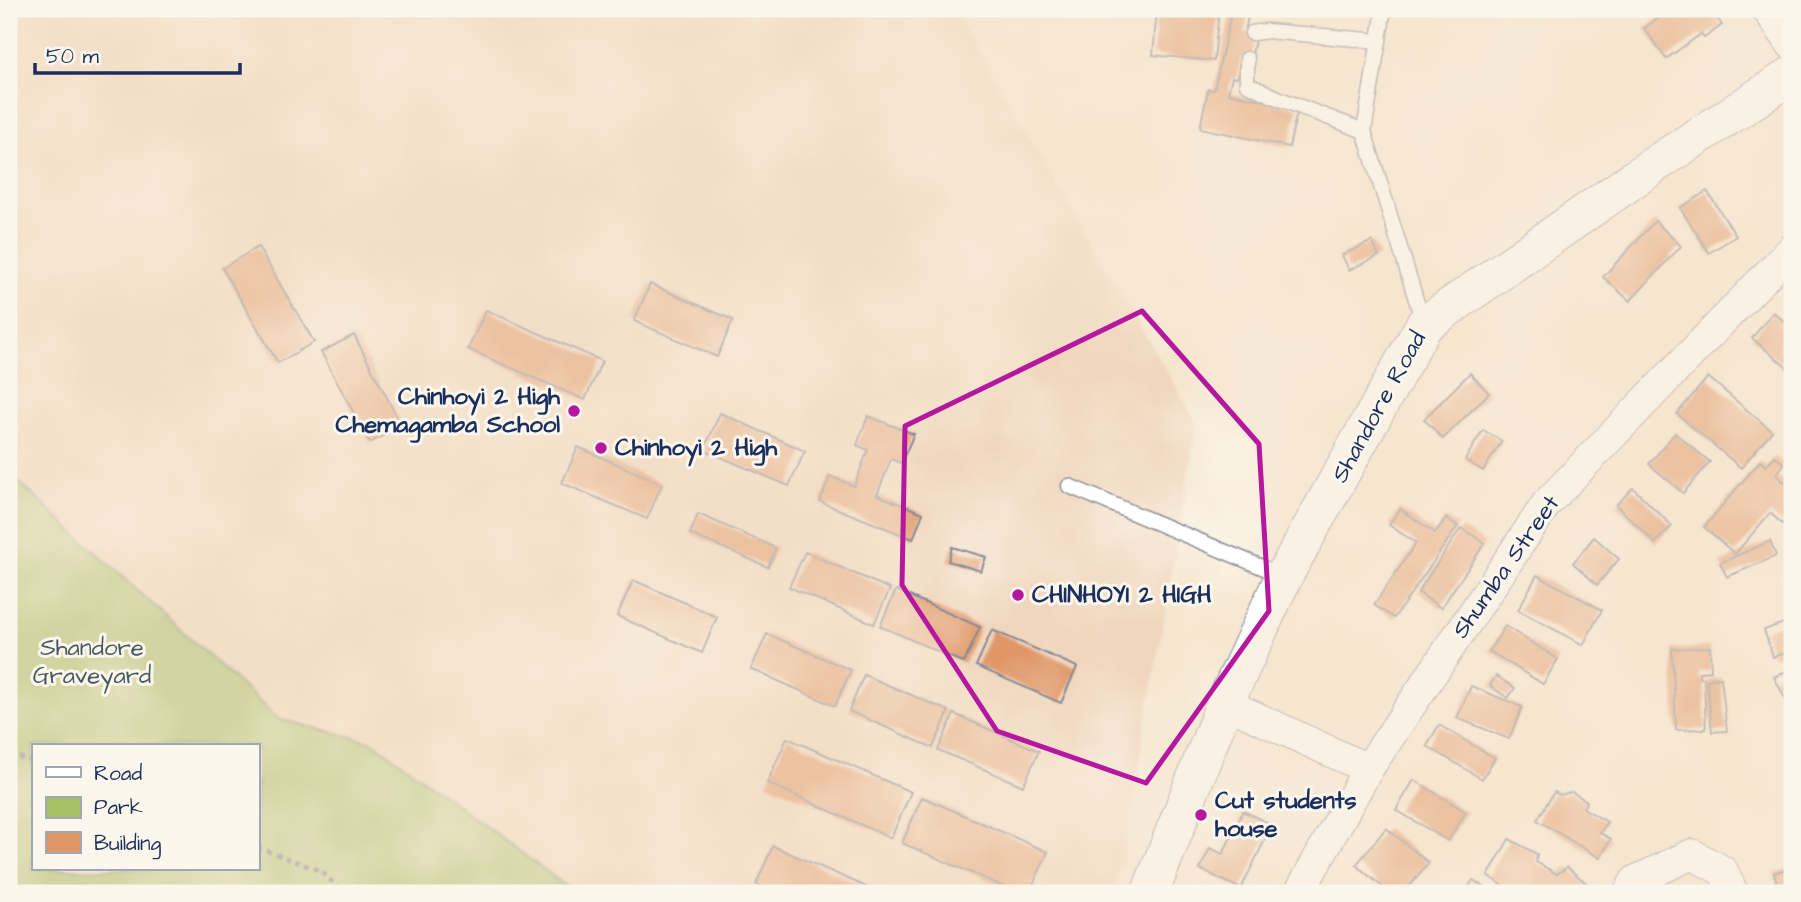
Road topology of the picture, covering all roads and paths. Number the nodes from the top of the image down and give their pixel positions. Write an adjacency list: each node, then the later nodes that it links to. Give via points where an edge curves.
1 (1384, 9): 4 (lane)
2 (1767, 9): 5 (street)
3 (1252, 33): 4 (lane)
4 (1379, 41): 8 (lane)
5 (1792, 45)
6 (1247, 59): 8 (lane, via 1247,84)
7 (1792, 75): 10 (street, Shandore Road)
8 (1364, 131): 10 (lane)
9 (1792, 249): 16 (street, Shumba Street, via 1547,503)
10 (1424, 325): 12 (street, Shandore Road)
11 (1069, 486): 12 (lane)
12 (1284, 576): 13 (street, Shandore Road)
13 (1225, 703): 16 (street); 19 (street, Shandore Road)
14 (9, 753): 15 (path)
15 (32, 762)
16 (1368, 769): 20 (street, Shumba Street)
17 (259, 848): 18 (path, via 321,871)
18 (344, 893)
19 (1150, 893)
20 (1299, 893)
21 (1628, 893): 22 (street, via 1635,881 1692,854 1723,871)
22 (1733, 893)

